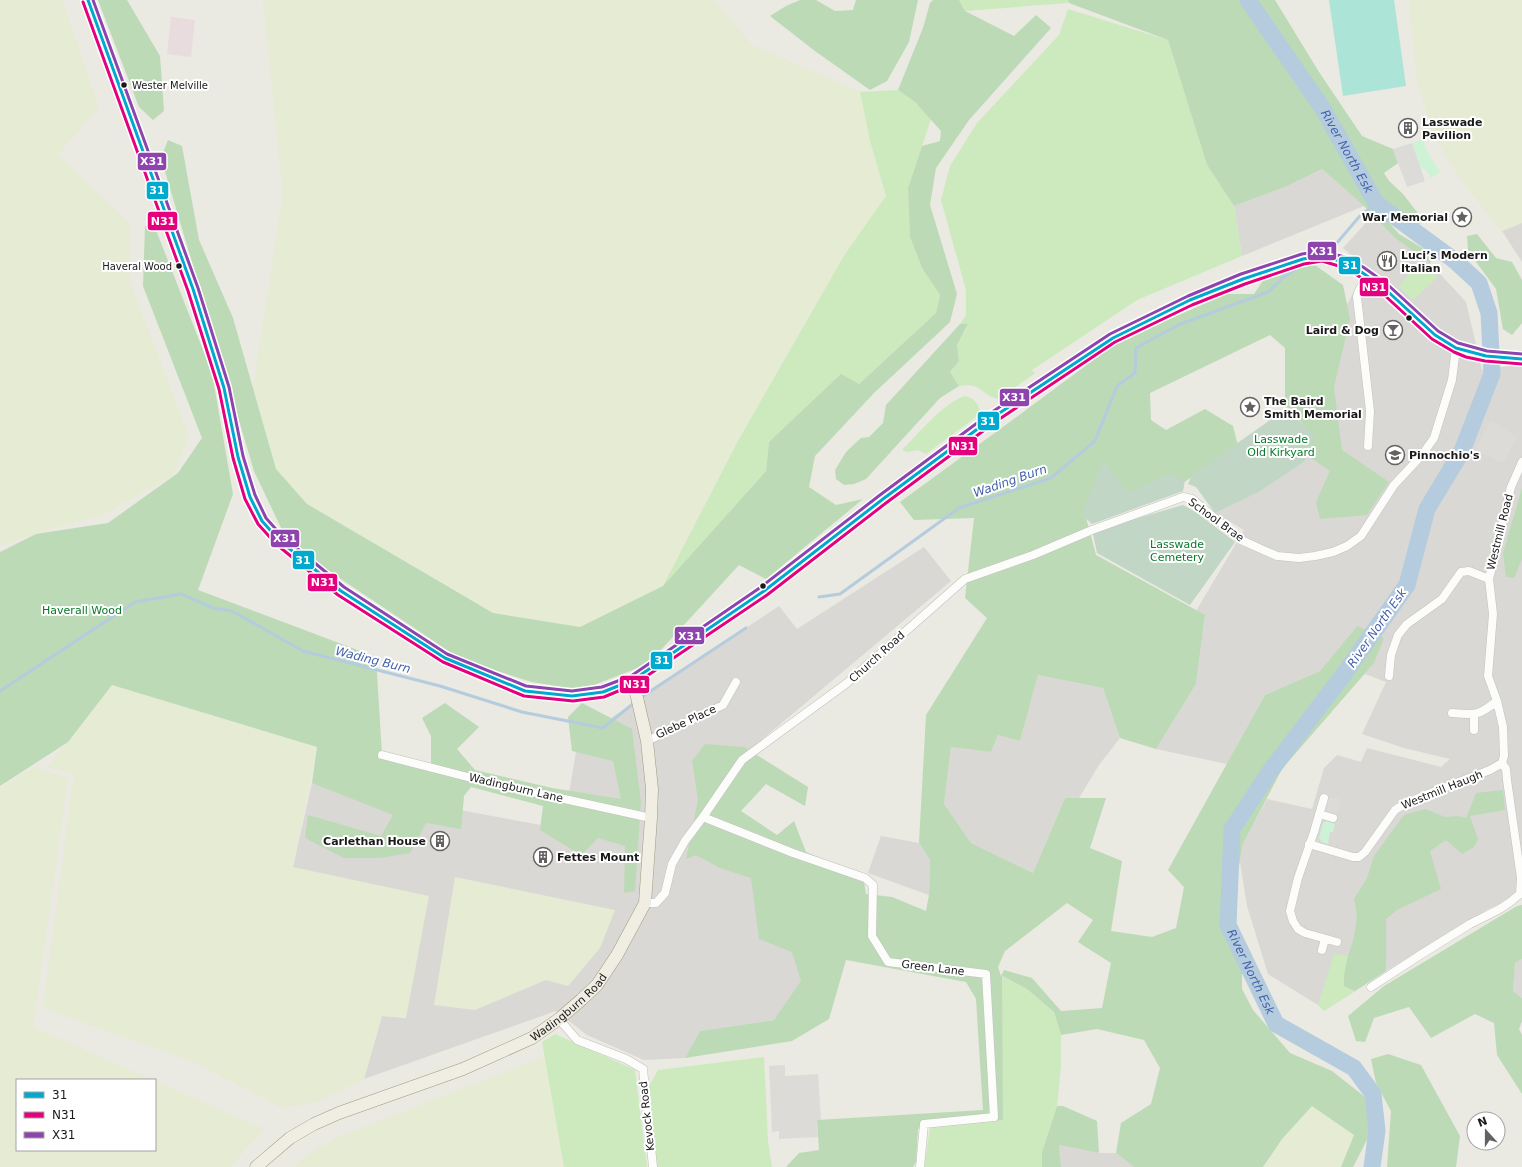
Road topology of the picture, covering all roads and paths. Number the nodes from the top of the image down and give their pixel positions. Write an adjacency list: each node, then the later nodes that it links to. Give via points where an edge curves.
1 (88, 0): 10 (street, via 193,289 224,388 250,497 262,521 279,540 341,591 445,658 525,691 572,696 603,692)
2 (1366, 281): 3 (main road, via 1384,288 1435,334); 5 (street, via 1357,292 1357,297 1370,411); 10 (main road, via 1344,262 1322,256 1303,259 1190,300 1107,342 995,416 764,591)
3 (1462, 350): 4 (main road); 7 (street, School Brae, via 1434,438 1394,485 1361,536 1346,546 1333,552 1300,558 1278,556 1241,540 1192,499)
4 (1522, 359)
5 (1368, 446)
6 (1522, 462): 8 (street, Westmill Road, via 1511,487)
7 (1183, 497): 21 (street, Church Road, via 965,579 847,683 742,760)
8 (1489, 579): 9 (street, via 1469,570 1461,572 1442,599 1407,624 1398,635 1391,655); 12 (street, Westmill Road, via 1493,614 1488,676)
9 (1390, 676)
10 (633, 680): 16 (main road, Wadingburn Road)
11 (736, 682): 16 (street, Glebe Place, via 723,705)
12 (1497, 701): 14 (street); 18 (street, Westmill Road, via 1503,727)
13 (1452, 713): 14 (street)
14 (1474, 715): 15 (street)
15 (1474, 730)
16 (647, 741): 22 (main road, Wadingburn Road, via 652,789)
17 (382, 755): 22 (street, Wadingburn Lane, via 487,782)
18 (1502, 763): 24 (street, Westmill Haugh, via 1395,810 1359,857); 29 (street, Westmill Road, via 1506,769 1521,878 1520,894 1508,905 1471,924)
19 (1324, 798): 20 (street)
20 (1319, 814): 23 (street); 24 (street)
21 (703, 817): 25 (street, Church Road, via 672,864 665,893 656,903); 33 (street, Green Lane, via 865,878 873,885 872,936 888,962 986,974 994,1117 924,1124)
22 (651, 818): 25 (main road, Wadingburn Road)
23 (1333, 818)
24 (1309, 844): 26 (street, via 1290,911 1298,929)
25 (644, 903): 30 (main road, Wadingburn Road, via 617,955 597,985)
26 (1325, 939): 27 (street); 28 (street)
27 (1337, 942)
28 (1322, 950)
29 (1372, 988)
30 (559, 1019): 31 (main road, Wadingburn Road, via 532,1038 463,1069 314,1124 290,1138); 32 (street, Kevock Road, via 577,1040 626,1059 642,1069)
31 (256, 1167)
32 (653, 1167)
33 (920, 1167)

